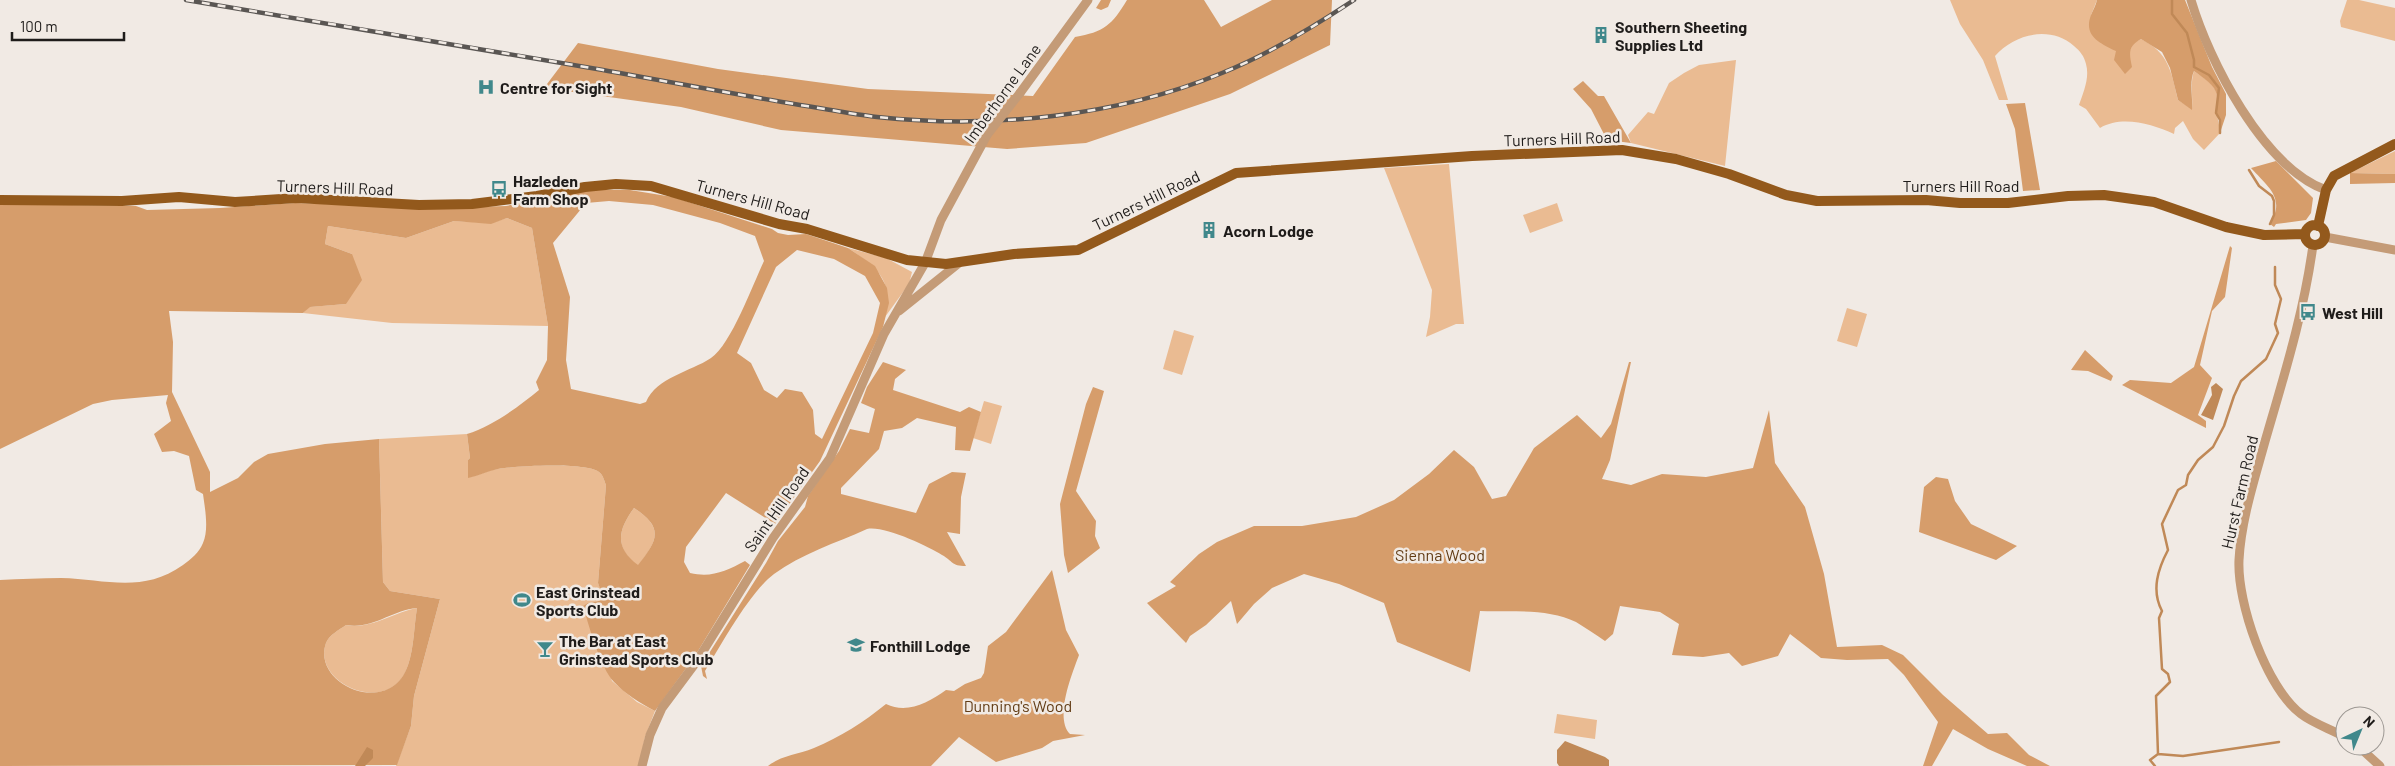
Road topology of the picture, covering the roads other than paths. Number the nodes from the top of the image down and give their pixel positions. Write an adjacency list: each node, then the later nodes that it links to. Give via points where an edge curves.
1 (1088, 0): 11 (street, Imberhorne Lane, bridge, via 987,135 941,220)
2 (2191, 0): 4 (street, via 2195,16 2247,119 2299,175)
3 (2395, 144): 4 (main road, via 2341,170)
4 (2326, 190): 6 (main road)
5 (0, 200): 11 (main road, Turners Hill Road, via 122,201 179,197 235,202 297,198 419,205 472,204 585,187 632,184 668,191)
6 (2318, 226): 7 (main road, via 2307,229); 8 (main road)
7 (2305, 234): 9 (main road, via 2308,244); 12 (main road, Turners Hill Road, via 2271,235 2226,227 2154,202 2104,195 2008,203 1817,201 1676,159 1622,150 1472,156 1236,173 1078,250 1014,254)
8 (2325, 237): 9 (main road); 10 (street)
9 (2313, 246): 14 (street, Hurst Farm Road, via 2295,336 2241,541 2240,583 2262,660 2276,688 2301,714)
10 (2395, 250)
11 (925, 263): 12 (main road, Turners Hill Road); 13 (street, Saint Hill Road)
12 (959, 263): 13 (street)
13 (895, 314): 16 (street, Saint Hill Road, via 830,458 773,538 697,661 662,708 650,734)
14 (2335, 732)
15 (2369, 756): 17 (street)
16 (642, 766)
17 (2380, 766)

